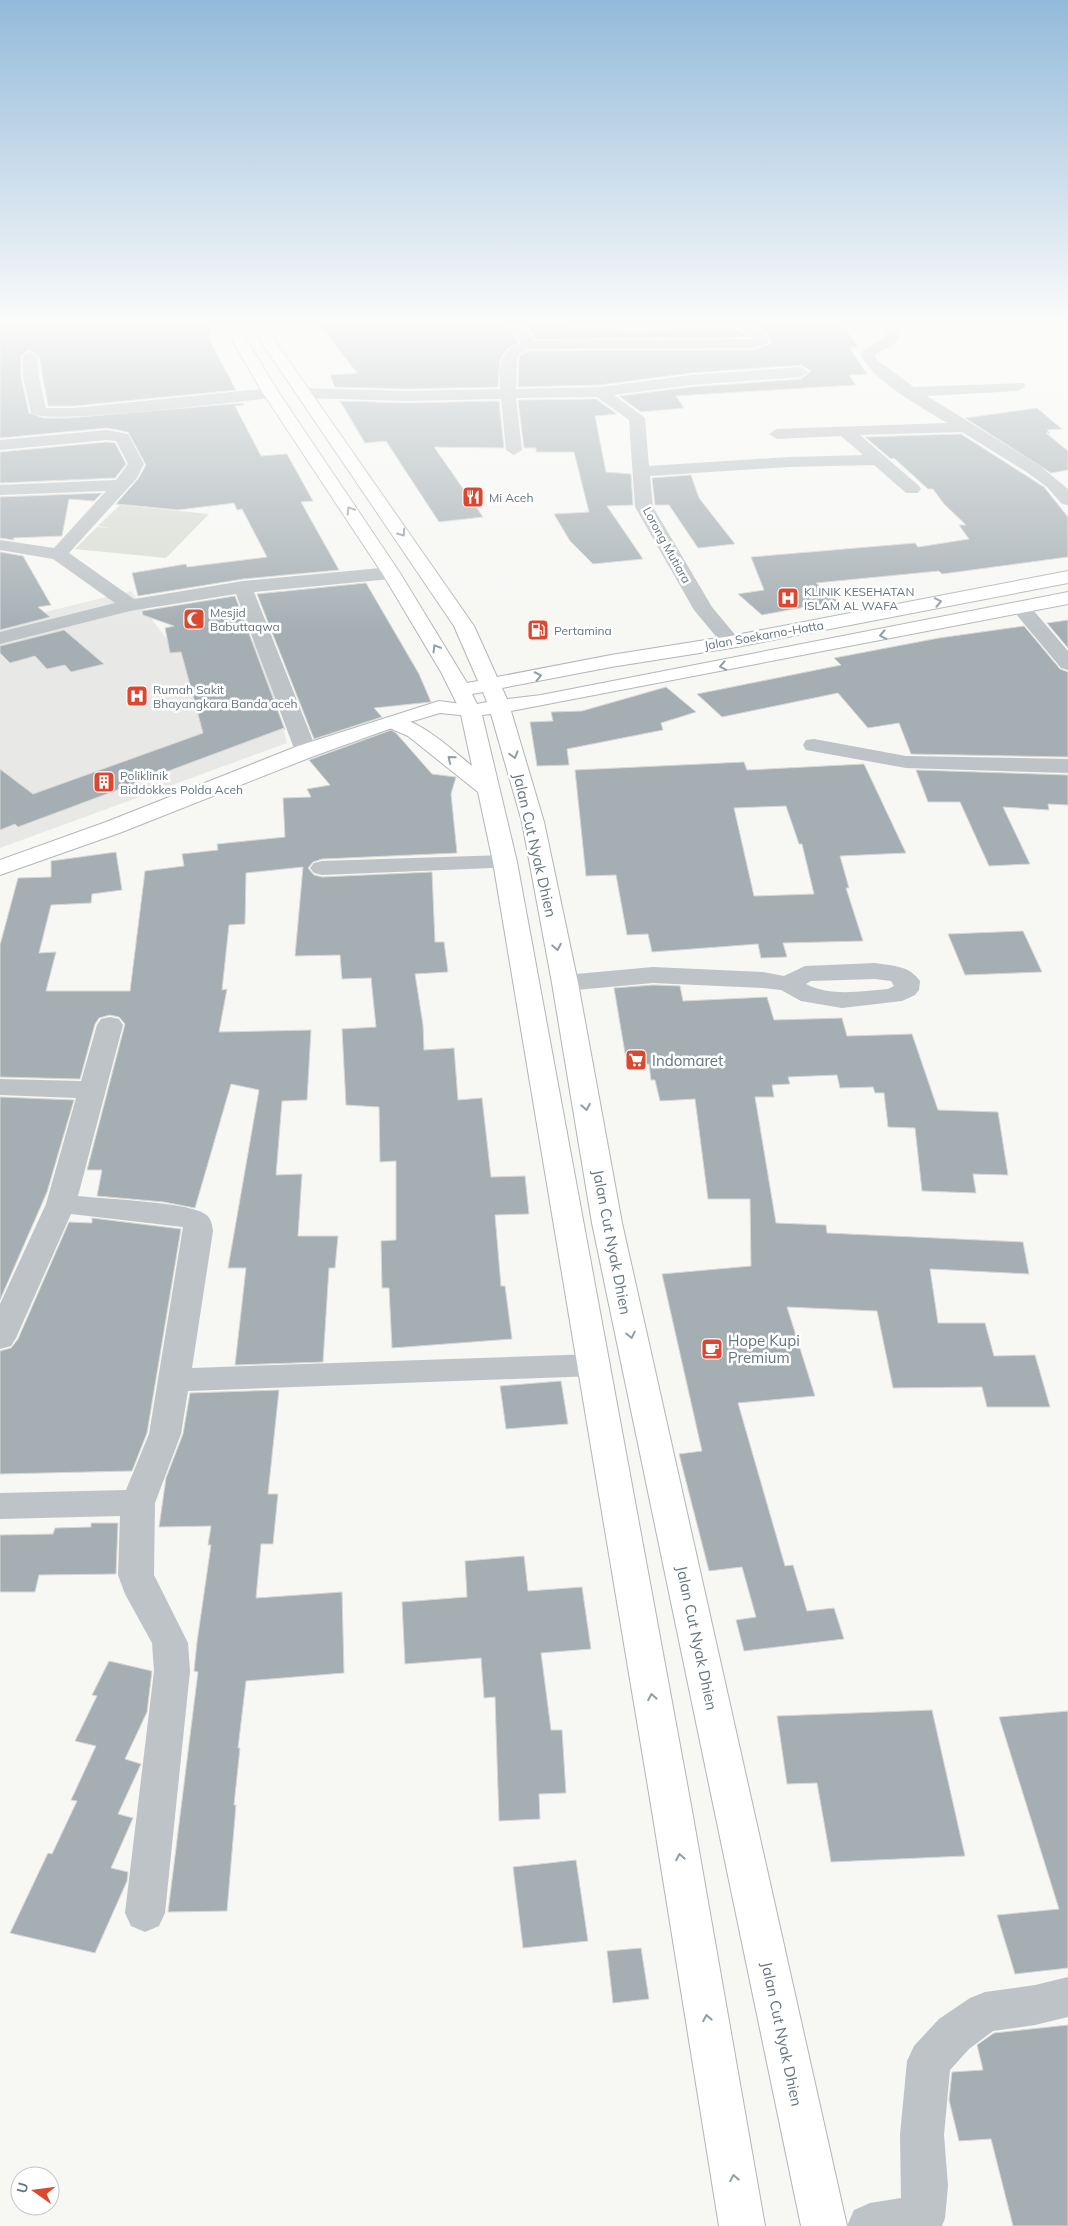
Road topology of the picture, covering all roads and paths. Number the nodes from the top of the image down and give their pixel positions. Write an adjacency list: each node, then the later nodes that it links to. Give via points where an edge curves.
1 (292, 425): 19 (main road, Jalan Cut Nyak Dhien, one-way to 1)
2 (325, 425): 28 (main road, Jalan Cut Nyak Dhien, one-way to 28, via 464,626)
3 (511, 425): 10 (street)
4 (637, 425): 12 (street, Lorong Mutiara)
5 (962, 425): 6 (street)
6 (965, 427): 7 (street); 16 (street, via 1026,464)
7 (845, 431): 8 (street); 11 (street)
8 (777, 434)
9 (0, 445): 13 (street, via 116,435 122,437 136,464)
10 (514, 450)
11 (877, 460): 12 (street); 14 (street)
12 (642, 472): 26 (street, Lorong Mutiara, via 644,507 704,610)
13 (120, 485): 15 (street); 18 (street)
14 (912, 489)
15 (0, 490)
16 (1068, 500)
17 (0, 545): 18 (street)
18 (58, 554): 23 (street)
19 (391, 573): 21 (street); 28 (main road, Jalan Cut Nyak Dhien, one-way to 19, via 450,672)
20 (1068, 577): 26 (main road, Jalan Soekarno-Hatta, one-way to 20)
21 (243, 586): 23 (street); 31 (street)
22 (1068, 598): 24 (main road, Jalan Soekarno-Hatta)
23 (130, 605): 25 (street)
24 (1021, 608): 27 (street); 28 (main road, Jalan Soekarno-Hatta, one-way to 28)
25 (0, 638)
26 (731, 642): 28 (main road, Jalan Soekarno-Hatta, one-way to 26, via 610,661)
27 (1068, 664)
28 (472, 700): 29 (main road); 33 (main road, Jalan Cut Nyak Dhien); 37 (main road, Jalan Cut Nyak Dhien, one-way to 37, via 533,822)
29 (392, 722): 31 (main road); 33 (main road, one-way to 29, via 415,732)
30 (814, 745): 32 (street, via 906,762)
31 (306, 751): 35 (main road)
32 (1068, 766)
33 (489, 790): 34 (main road, Jalan Cut Nyak Dhien)
34 (506, 862): 36 (street); 44 (main road, Jalan Cut Nyak Dhien)
35 (0, 868)
36 (322, 868)
37 (565, 983): 38 (street, via 653,975); 51 (main road, Jalan Cut Nyak Dhien, one-way to 51, via 607,1224)
38 (788, 984)
39 (110, 1025): 41 (street)
40 (0, 1087): 41 (street)
41 (91, 1090): 42 (street)
42 (61, 1204): 43 (street); 45 (street, via 188,1217 197,1222)
43 (0, 1338)
44 (594, 1364): 45 (street); 50 (main road, Jalan Cut Nyak Dhien, one-way to 44)
45 (174, 1380): 46 (street, via 165,1434)
46 (138, 1504): 47 (street); 48 (street, via 136,1575 170,1643 172,1671)
47 (0, 1506)
48 (145, 1913)
49 (1068, 1997): 52 (street, via 985,2012 954,2034 929,2061 922,2135 925,2186 922,2218)
50 (742, 2226)
51 (824, 2226)
52 (870, 2226)

